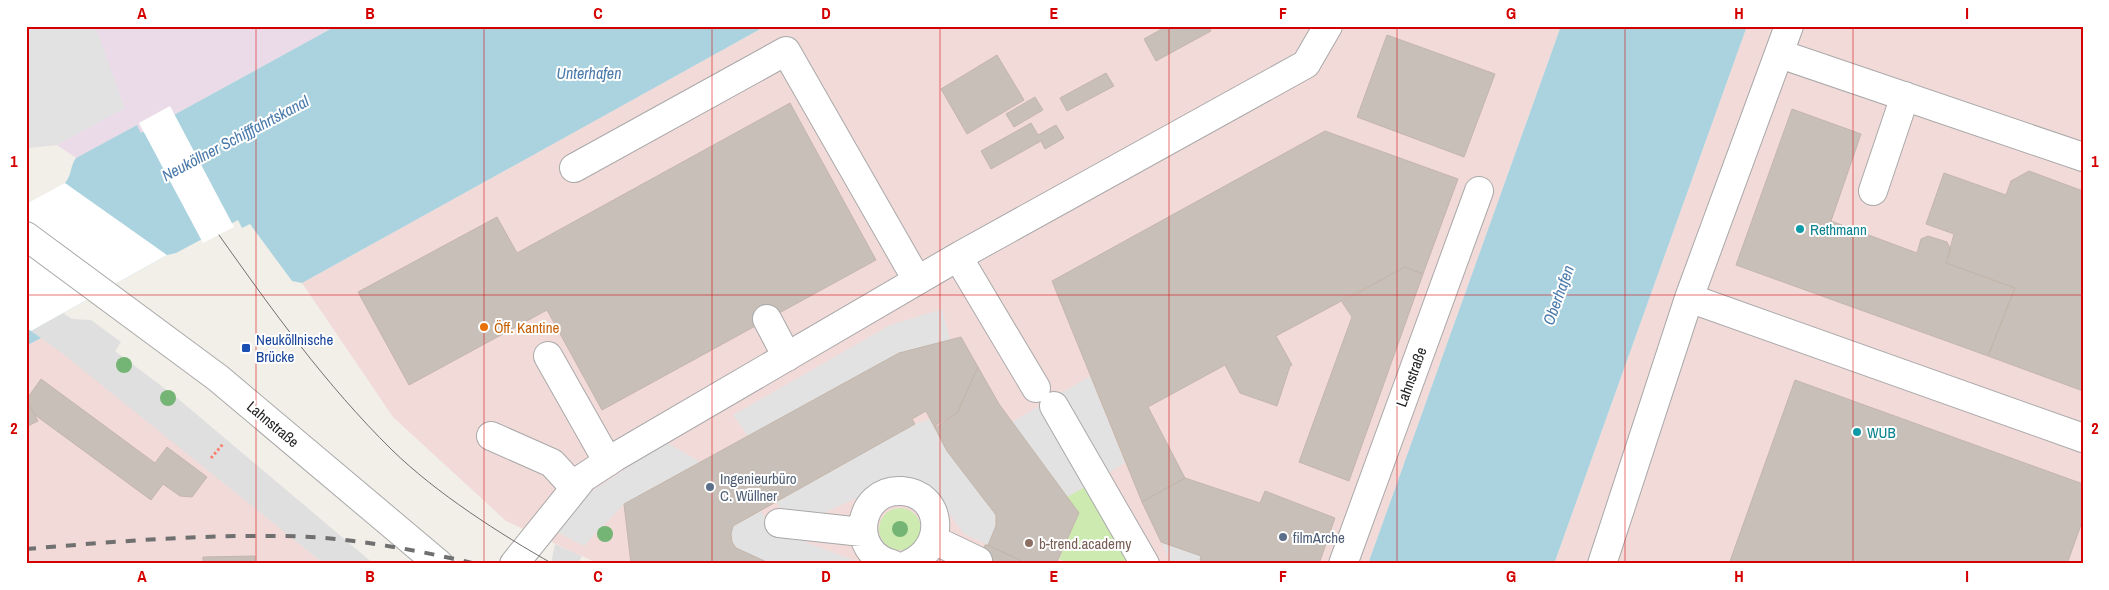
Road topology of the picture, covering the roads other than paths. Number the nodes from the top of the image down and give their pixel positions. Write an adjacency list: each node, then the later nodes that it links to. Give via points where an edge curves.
1 (1328, 26): 10 (street, via 1306,64)
2 (1789, 26): 3 (street)
3 (1780, 54): 4 (street); 12 (street)
4 (1905, 96): 5 (street); 8 (street)
5 (2083, 157)
6 (574, 168): 11 (street, via 786,51)
7 (1479, 191): 29 (street, Lahnstraße)
8 (1873, 191)
9 (26, 236): 24 (street, Lahnstraße, via 218,378)
10 (958, 257): 11 (street); 28 (street)
11 (917, 280): 15 (street)
12 (1689, 298): 17 (street); 30 (street)
13 (767, 319): 15 (street)
14 (548, 356): 18 (street)
15 (787, 356): 18 (street)
16 (491, 436): 19 (street, via 552,463)
17 (2083, 438)
18 (608, 462): 19 (street, via 582,478)
19 (574, 487): 25 (street)
20 (779, 524): 21 (street)
21 (862, 532): 22 (street, via 868,508 877,498 901,491 914,494 932,511 936,524); 26 (street, via 874,555)
22 (934, 540): 23 (street); 27 (street, via 921,558)
23 (978, 561)
24 (439, 564)
25 (514, 564)
26 (892, 564)
27 (909, 564)
28 (1145, 564)
29 (1343, 564)
30 (1602, 564)

